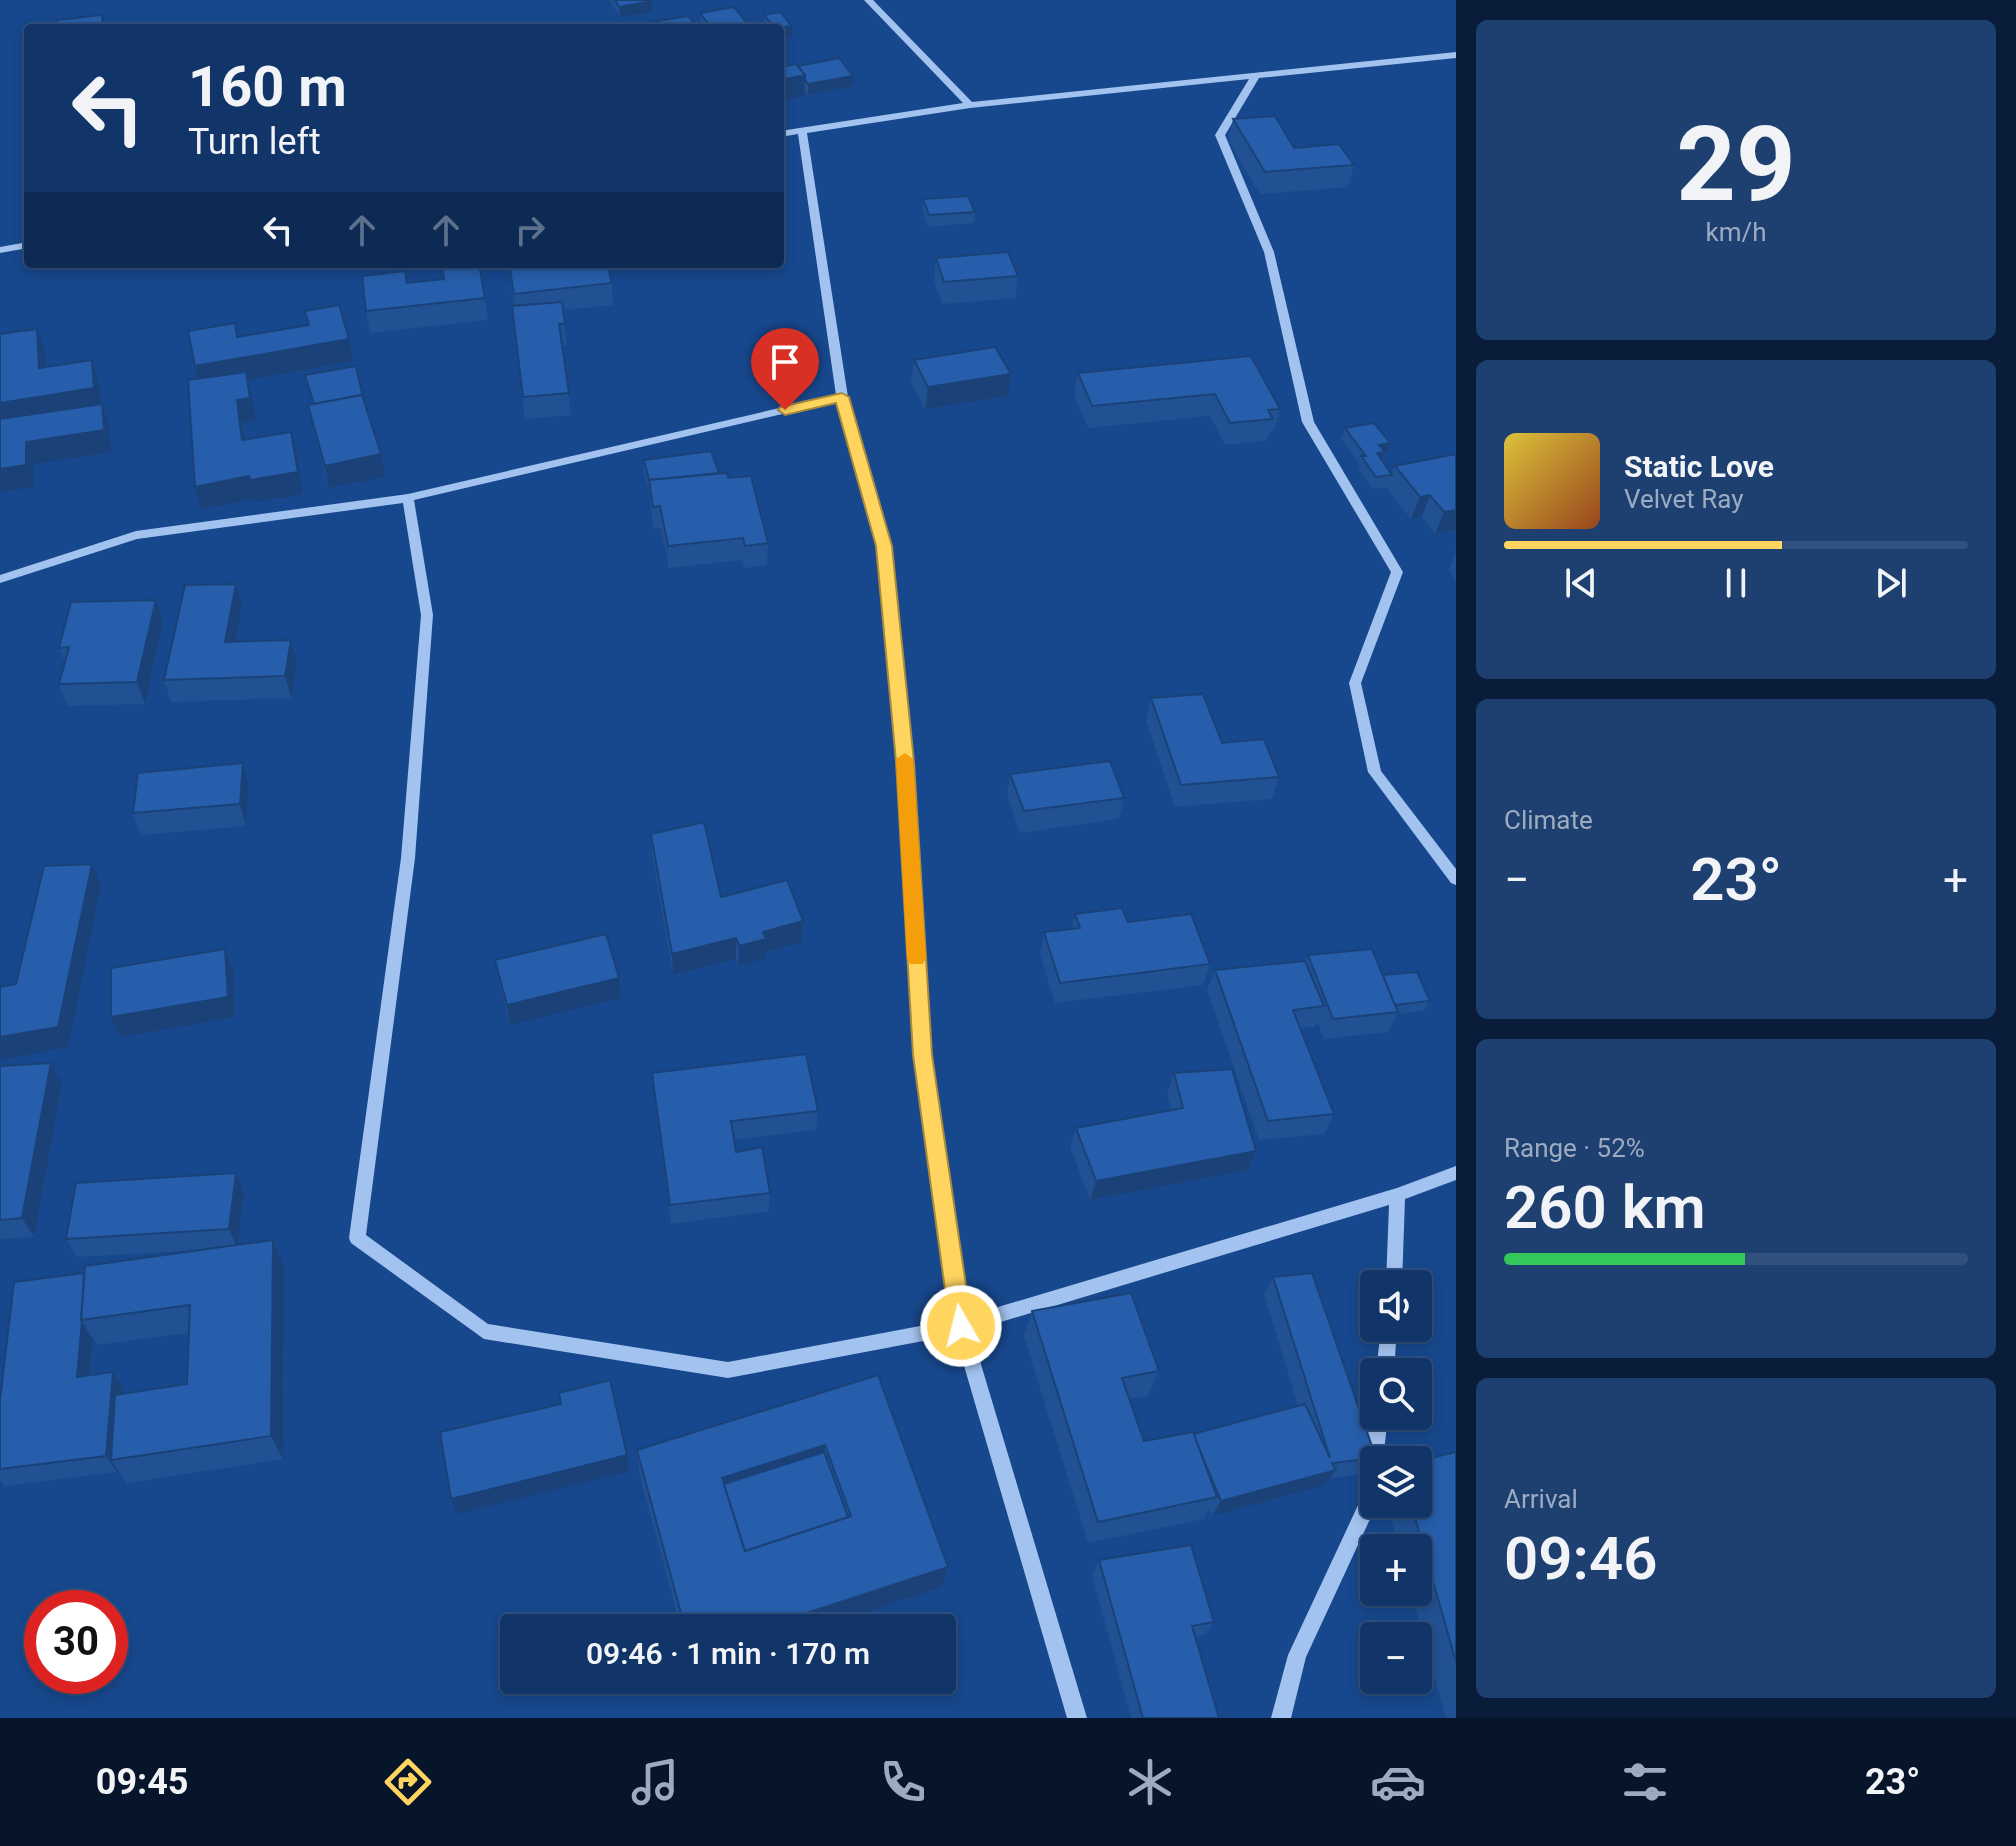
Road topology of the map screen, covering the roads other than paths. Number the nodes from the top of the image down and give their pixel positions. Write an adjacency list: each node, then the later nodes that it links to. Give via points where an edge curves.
1 (868, 0): 4 (street)
2 (1456, 55): 3 (street)
3 (1256, 75): 4 (street); 12 (street, via 1220,135 1269,252 1308,422 1397,572 1355,683 1375,772)
4 (970, 105): 5 (street)
5 (802, 131): 6 (street); 9 (street)
6 (784, 133)
7 (24, 246): 8 (street)
8 (0, 250)
9 (842, 397): 10 (street); 16 (street, via 884,546 905,762 922,1055)
10 (408, 498): 11 (street, via 136,535); 16 (street, via 427,615 408,858 357,1238 484,1331 728,1370)
11 (0, 579)
12 (1456, 879)
13 (1456, 1173): 14 (street)
14 (1397, 1195): 15 (street); 16 (street)
15 (1394, 1270)
16 (961, 1326): 18 (street)
17 (1361, 1518): 19 (street, via 1297,1655)
18 (1077, 1718)
19 (1281, 1718)

